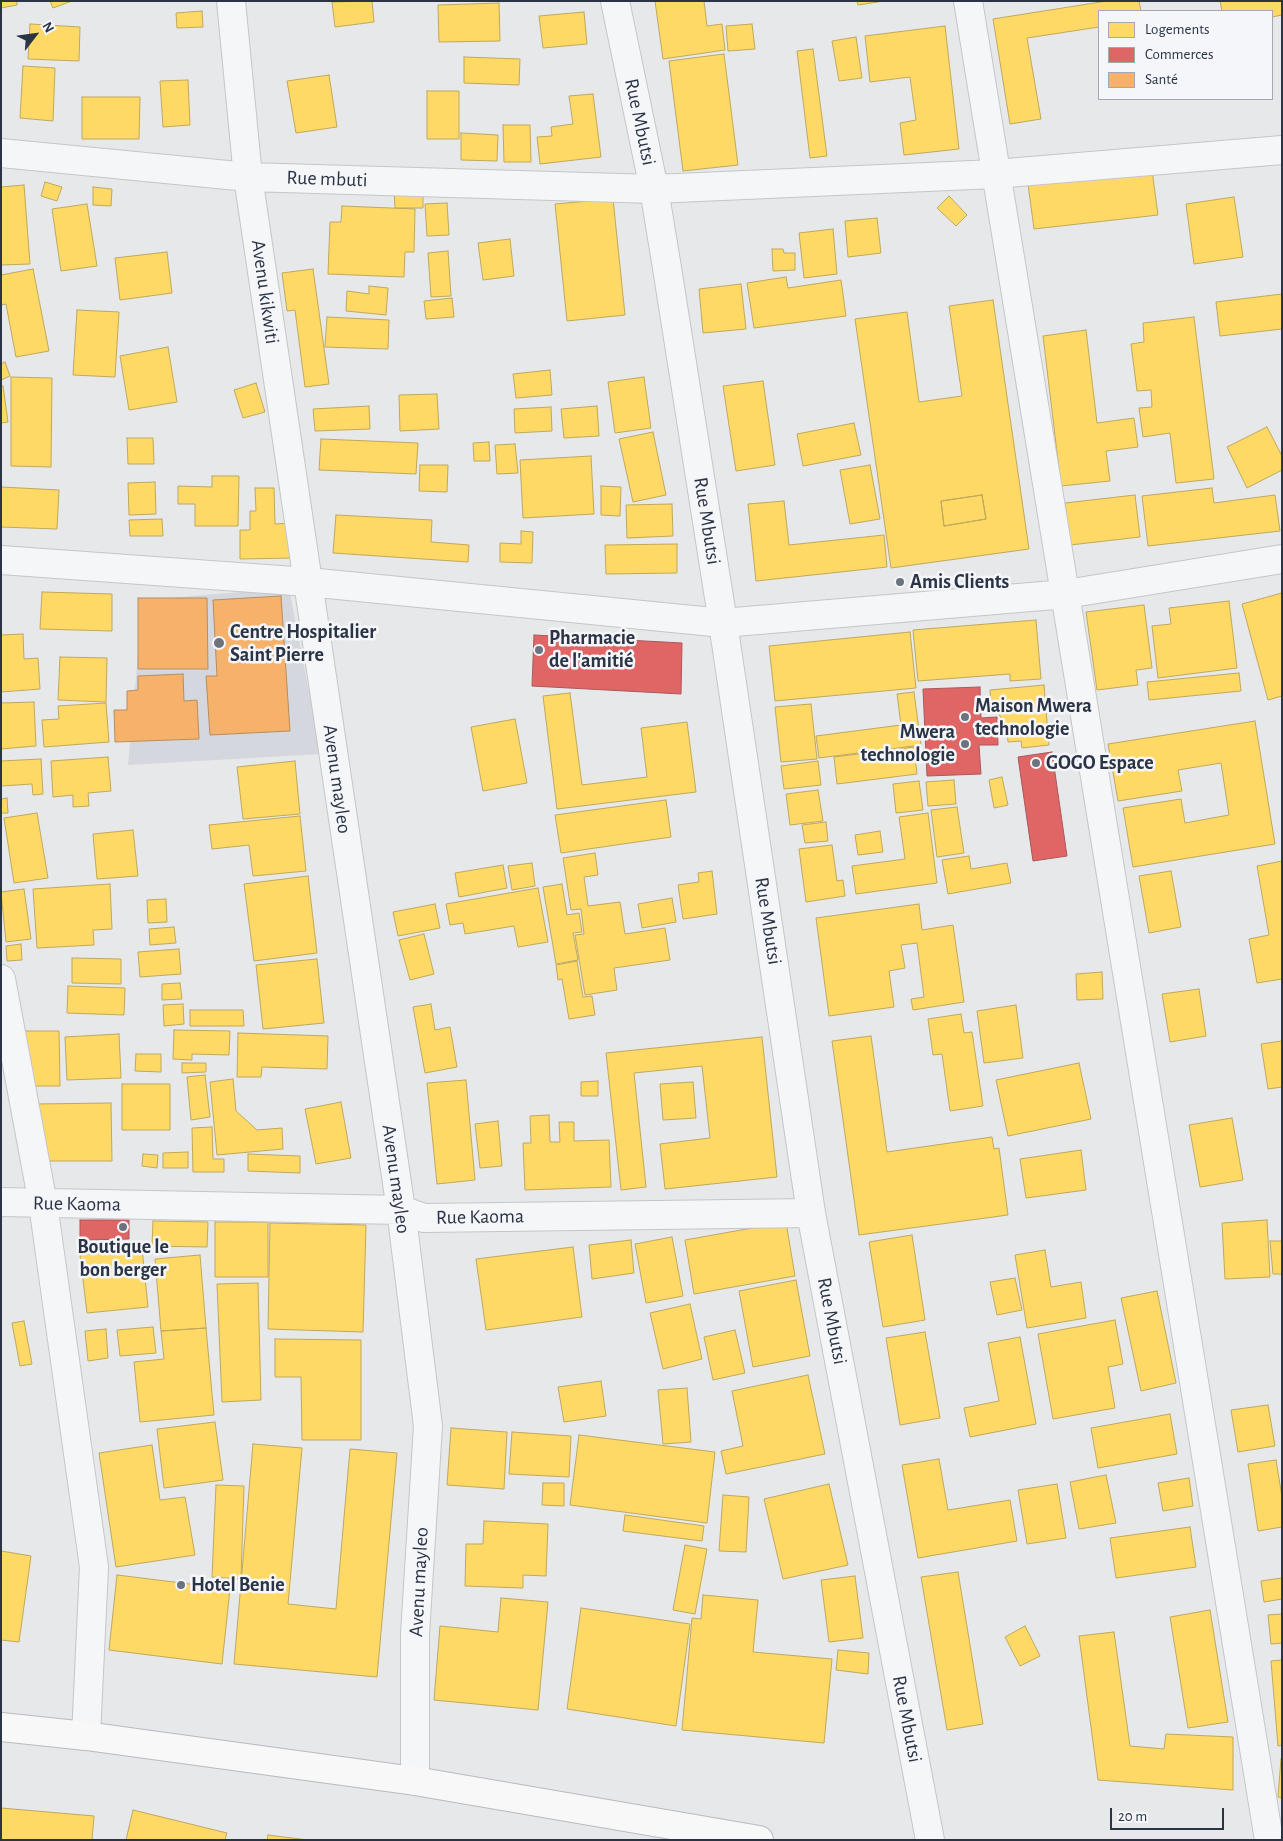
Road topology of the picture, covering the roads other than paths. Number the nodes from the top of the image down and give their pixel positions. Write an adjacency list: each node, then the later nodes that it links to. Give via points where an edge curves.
1 (231, 1): 7 (street, Avenu kikwiti)
2 (615, 1): 8 (street, Rue Mbutsi)
3 (968, 1): 6 (street)
4 (1282, 150): 6 (street, Rue mbuti)
5 (1, 153): 7 (street, Rue mbuti)
6 (995, 174): 8 (street, Rue mbuti); 12 (street)
7 (248, 177): 8 (street, Rue mbuti); 11 (street, Avenu kikwiti)
8 (654, 188): 13 (street, Rue Mbutsi)
9 (1282, 559): 12 (street)
10 (1, 560): 11 (street)
11 (308, 582): 13 (street); 17 (street, Avenu mayleo)
12 (1066, 594): 13 (street); 24 (street)
13 (723, 623): 18 (street, Rue Mbutsi)
14 (1, 979): 16 (street)
15 (1, 1202): 16 (street, Rue Kaoma)
16 (43, 1204): 17 (street, Rue Kaoma); 20 (street, via 94,1566)
17 (401, 1210): 18 (street, Rue Kaoma, via 424,1218); 21 (street, Avenu mayleo, via 428,1426 415,1634)
18 (811, 1213): 23 (street, Rue Mbutsi)
19 (1, 1727): 20 (highway)
20 (86, 1736): 21 (highway)
21 (415, 1781): 22 (highway)
22 (751, 1839)
23 (930, 1840)
24 (1269, 1840)

